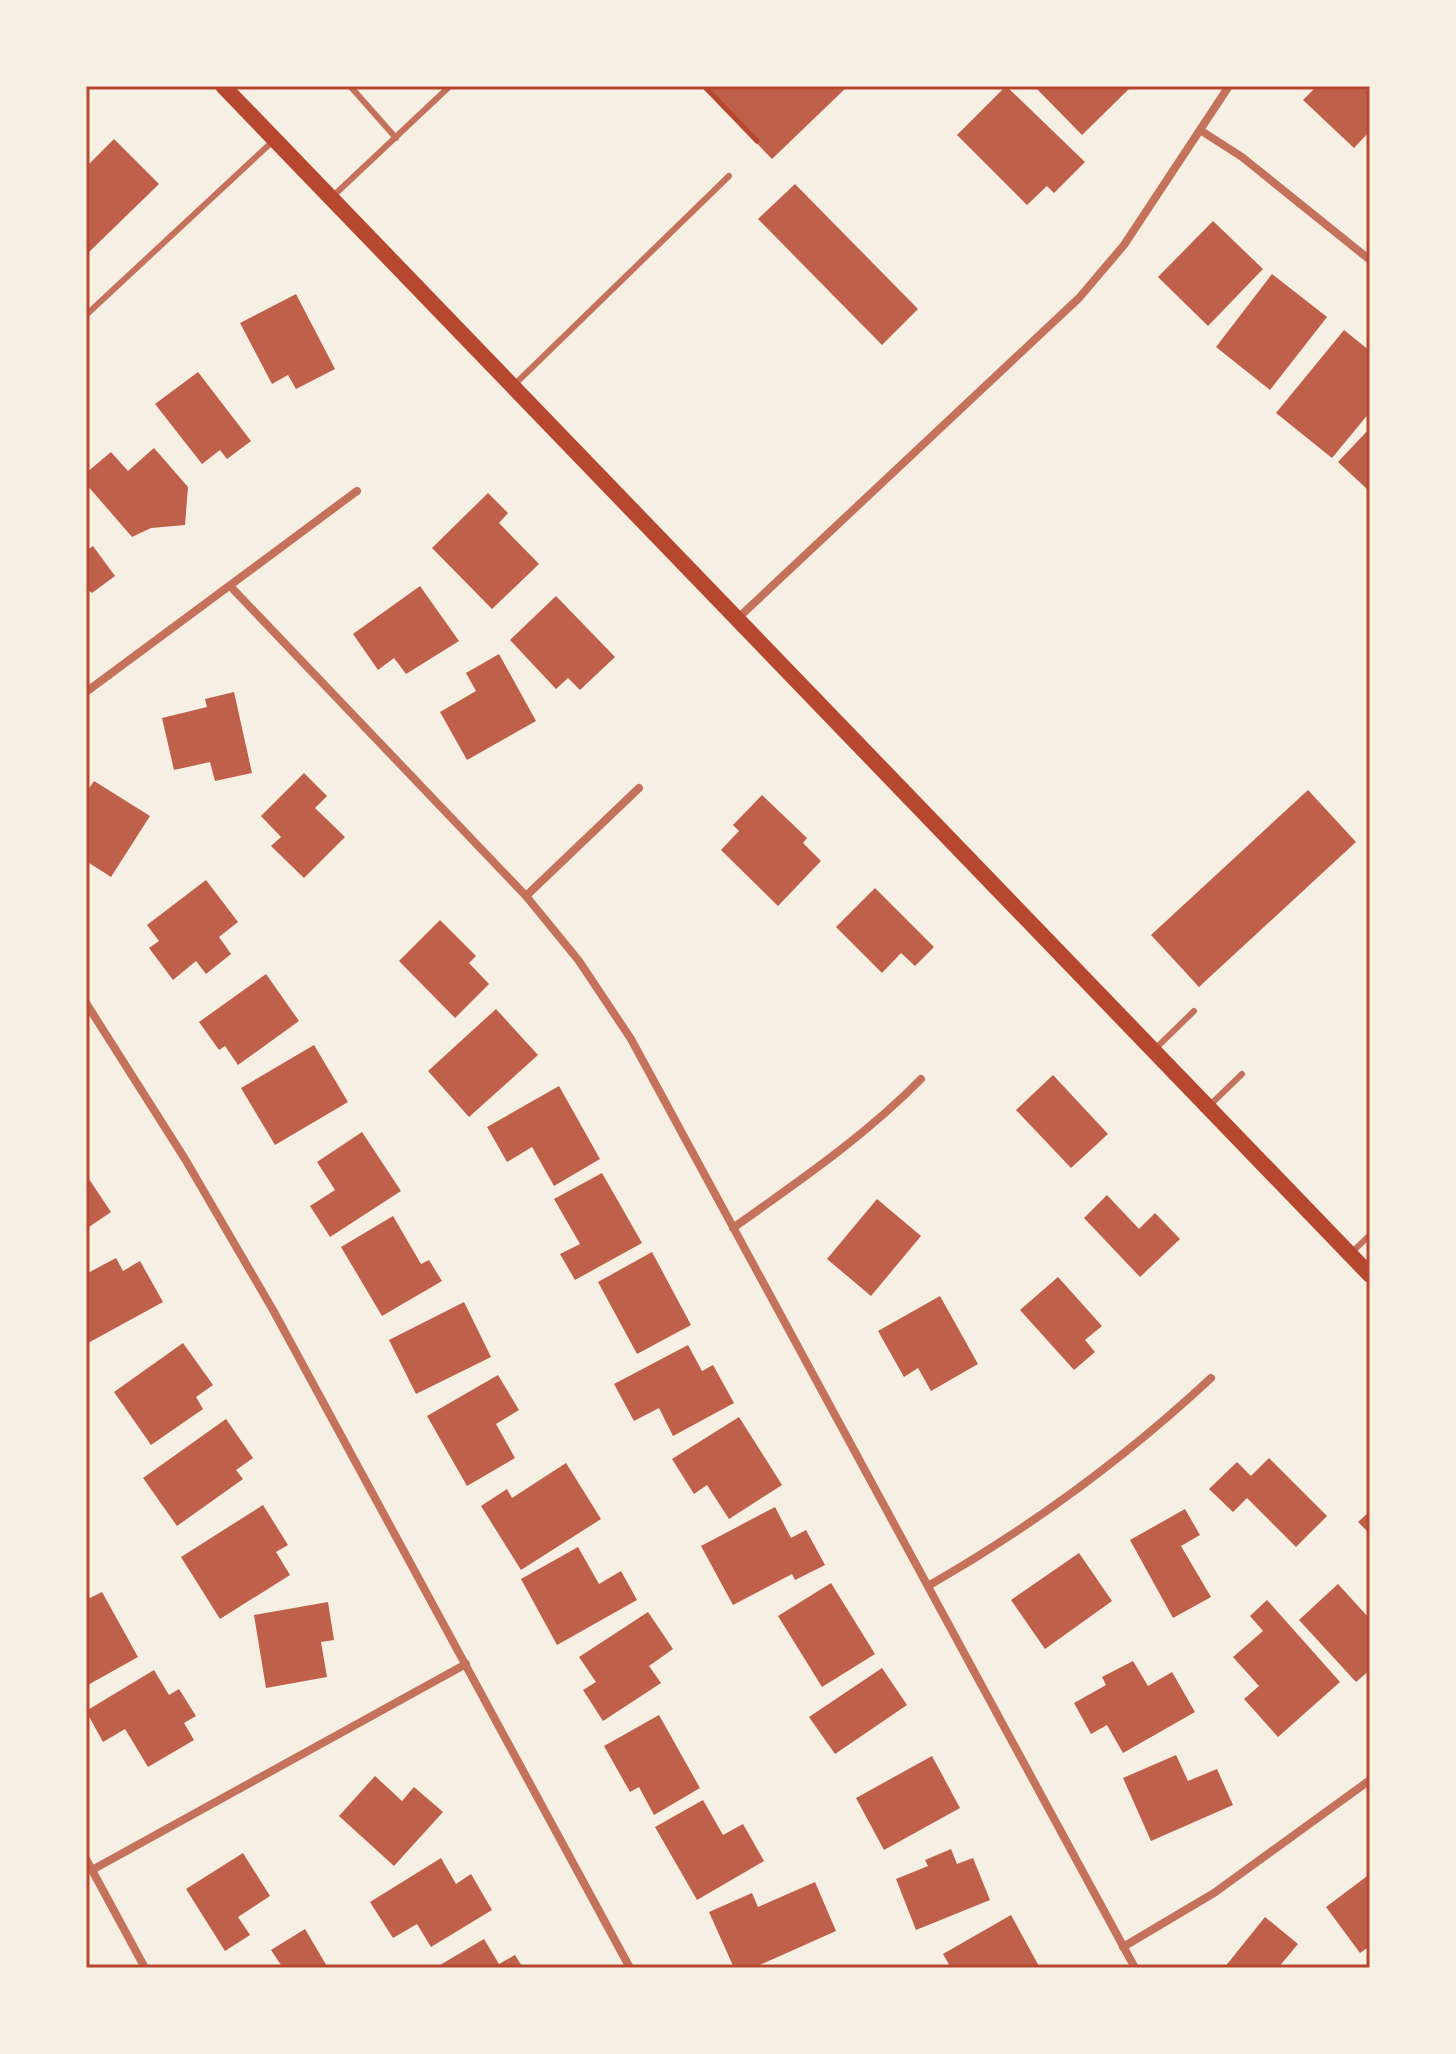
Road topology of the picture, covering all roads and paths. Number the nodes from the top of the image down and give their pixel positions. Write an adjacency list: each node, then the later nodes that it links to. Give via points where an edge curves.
1 (223, 86): 8 (main road)
2 (350, 86): 7 (lane)
3 (450, 86): 7 (lane)
4 (704, 86): 9 (path)
5 (1229, 86): 6 (street)
6 (1200, 130): 12 (street, via 1242,157); 17 (street, via 1124,245 1079,298)
7 (396, 138): 11 (lane)
8 (275, 139): 11 (main road); 13 (lane)
9 (757, 141)
10 (729, 176): 14 (lane)
11 (331, 198): 14 (main road)
12 (1370, 260)
13 (86, 315)
14 (512, 386): 17 (main road)
15 (357, 491): 16 (street)
16 (231, 587): 18 (street); 20 (street)
17 (737, 619): 23 (main road)
18 (86, 692)
19 (639, 788): 20 (street)
20 (526, 896): 27 (street, via 579,961 631,1039)
21 (86, 1003): 33 (street, via 273,1310)
22 (1194, 1011): 23 (lane)
23 (1153, 1050): 26 (main road)
24 (1242, 1074): 26 (lane)
25 (921, 1079): 27 (street, via 838,1154)
26 (1208, 1107): 29 (main road)
27 (733, 1228): 32 (street)
28 (1370, 1235): 29 (lane)
29 (1350, 1254): 30 (main road)
30 (1370, 1275)
31 (1211, 1378): 32 (street, via 1152,1433 1059,1506)
32 (928, 1586): 37 (street)
33 (466, 1664): 36 (street); 39 (street)
34 (1370, 1780): 37 (street, via 1214,1893)
35 (86, 1859): 36 (street)
36 (92, 1870): 38 (street)
37 (1123, 1947): 40 (street)
38 (145, 1968)
39 (630, 1968)
40 (1135, 1968)

